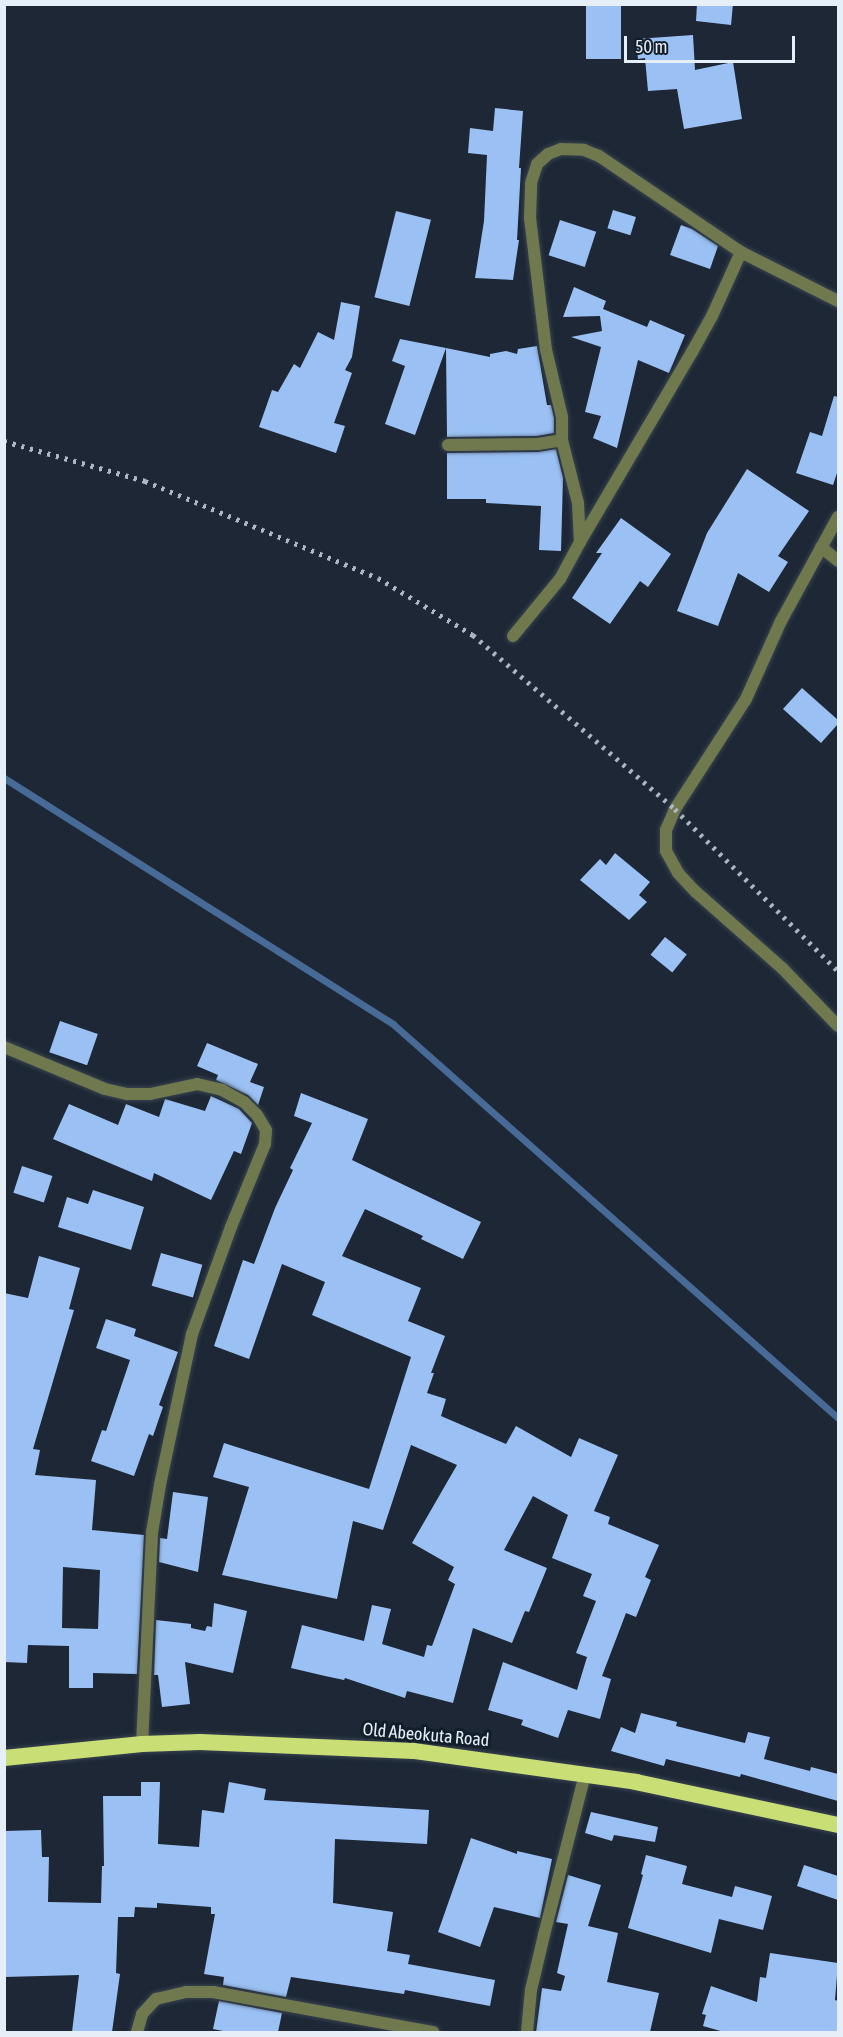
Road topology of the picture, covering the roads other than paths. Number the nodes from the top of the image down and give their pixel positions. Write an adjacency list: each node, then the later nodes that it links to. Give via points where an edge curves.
1 (741, 252): 2 (street); 3 (street, via 599,156 561,148 537,164 531,183 530,218 546,350 562,417); 6 (street, via 698,343)
2 (838, 301)
3 (562, 440): 4 (street); 6 (street, via 578,503)
4 (448, 446)
5 (838, 518): 7 (street)
6 (580, 542): 9 (street, via 560,579)
7 (821, 547): 8 (street); 10 (street, via 781,621 746,699 675,809 666,830 666,851 678,873 696,892 783,969)
8 (838, 561)
9 (513, 636)
10 (838, 1026)
11 (4, 1047): 12 (street, via 105,1089 127,1094 150,1094 197,1084 222,1090 244,1102 266,1130 265,1144 192,1334 160,1485 152,1533)
12 (142, 1744): 13 (highway, Old Abeokuta Road); 14 (highway, Old Abeokuta Road, via 200,1742 414,1751)
13 (4, 1758)
14 (585, 1774): 15 (highway, Old Abeokuta Road, via 764,1807); 18 (street, via 531,1990)
15 (838, 1825)
16 (137, 2032): 17 (street, via 142,2014 156,1999 186,1992 213,1992)
17 (433, 2032)
18 (527, 2032)

